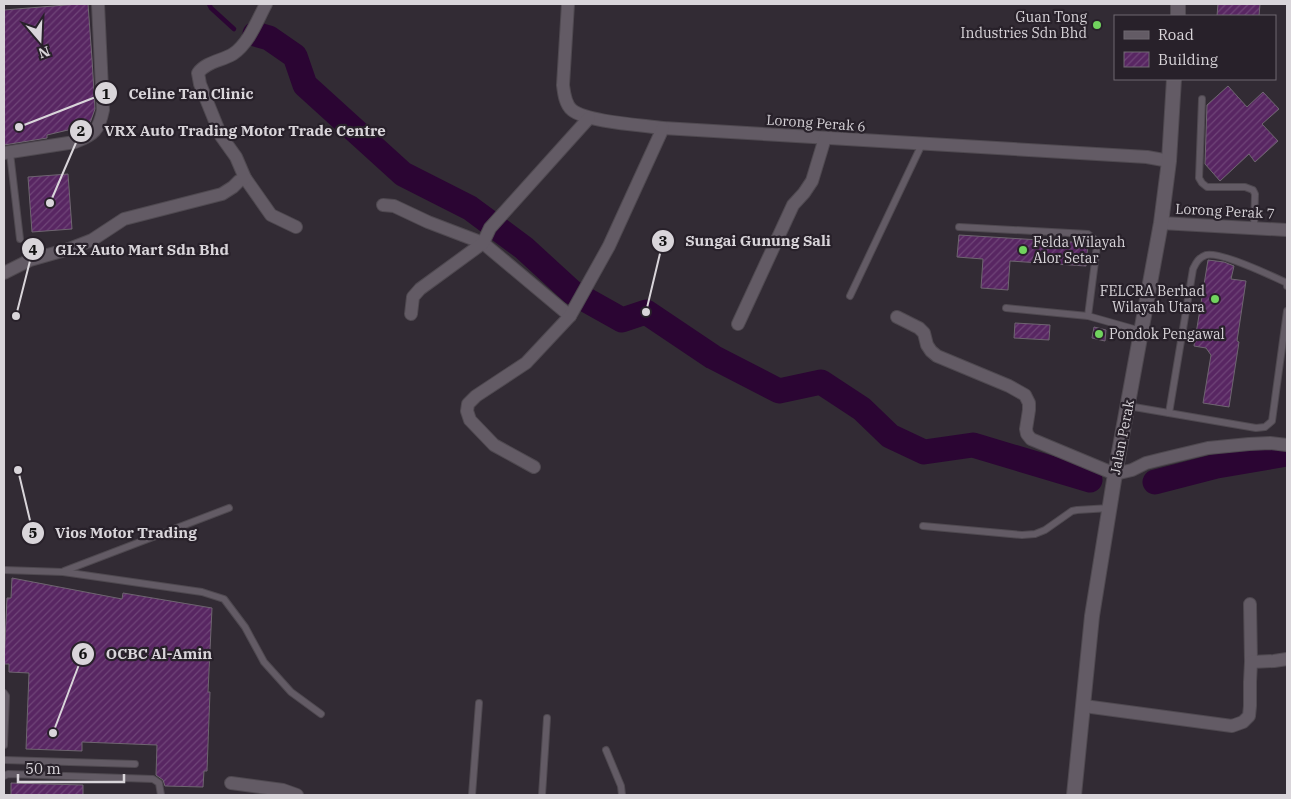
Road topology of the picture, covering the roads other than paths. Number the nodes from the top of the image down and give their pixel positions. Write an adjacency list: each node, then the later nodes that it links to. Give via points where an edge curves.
1 (98, 4): 10 (street, via 103,110 100,123 94,132 76,142)
2 (266, 4): 12 (street, via 244,43 233,54 198,73 221,136 236,157)
3 (568, 4): 6 (street, Lorong Perak 6, via 564,97 571,109)
4 (1174, 80): 11 (street, Jalan Perak)
5 (1202, 99): 17 (lane, via 1199,178 1207,187 1253,190)
6 (589, 118): 7 (street, Lorong Perak 6); 20 (street, via 490,228)
7 (662, 128): 8 (street, Lorong Perak 6); 27 (street, via 609,246)
8 (825, 138): 9 (street, Lorong Perak 6); 30 (street, via 812,181 793,205)
9 (922, 144): 11 (street, Lorong Perak 6); 23 (lane)
10 (7, 153): 19 (lane)
11 (1169, 161): 14 (street, Jalan Perak)
12 (245, 178): 15 (street, via 270,215); 21 (street, via 222,194 124,219 92,240 30,260)
13 (383, 205): 20 (street, via 394,206)
14 (1161, 223): 17 (street, Lorong Perak 7); 31 (street, Jalan Perak)
15 (296, 227)
16 (959, 227): 28 (lane, via 1088,234 1097,246)
17 (1254, 228): 18 (street, Lorong Perak 7)
18 (1287, 230)
19 (20, 239)
20 (483, 243): 26 (street, via 420,289 413,297); 27 (street)
21 (4, 273)
22 (1287, 286): 33 (lane, via 1275,277 1222,256 1207,255 1199,259 1193,269)
23 (850, 296)
24 (1006, 308): 28 (lane)
25 (1287, 311): 33 (lane, via 1272,421 1265,427 1256,428)
26 (411, 314)
27 (570, 316): 35 (street, via 526,364 468,404 470,420 494,445)
28 (1088, 316): 31 (lane)
29 (897, 317): 36 (street, via 919,328 937,356 1025,395 1029,402 1026,428 1032,439)
30 (738, 324)
31 (1142, 331): 32 (street, Jalan Perak)
32 (1128, 406): 33 (lane); 36 (street, Jalan Perak)
33 (1169, 413)
34 (1287, 445): 36 (street, via 1270,443 1208,448)
35 (534, 467)
36 (1115, 474): 38 (street, Jalan Perak)
37 (230, 508): 41 (lane)
38 (1110, 508): 39 (lane, via 1072,511 1035,534); 47 (street, Jalan Perak, via 1092,616)
39 (923, 526)
40 (4, 570): 41 (lane)
41 (63, 572): 48 (lane, via 202,592 224,599 245,627 264,662 291,692)
42 (1250, 604): 44 (street)
43 (1287, 659): 44 (street)
44 (1251, 662): 47 (street, via 1249,716 1232,726)
45 (4, 693): 50 (lane)
46 (479, 703): 58 (lane)
47 (1084, 706): 61 (street, Jalan Perak)
48 (320, 714)
49 (547, 718): 59 (lane)
50 (4, 746)
51 (606, 750): 60 (lane)
52 (4, 760): 53 (lane)
53 (135, 764)
54 (4, 776): 56 (lane, via 153,779 159,783)
55 (232, 783): 57 (street)
56 (161, 795)
57 (297, 795)
58 (472, 795)
59 (542, 795)
60 (622, 795)
61 (1074, 795)

